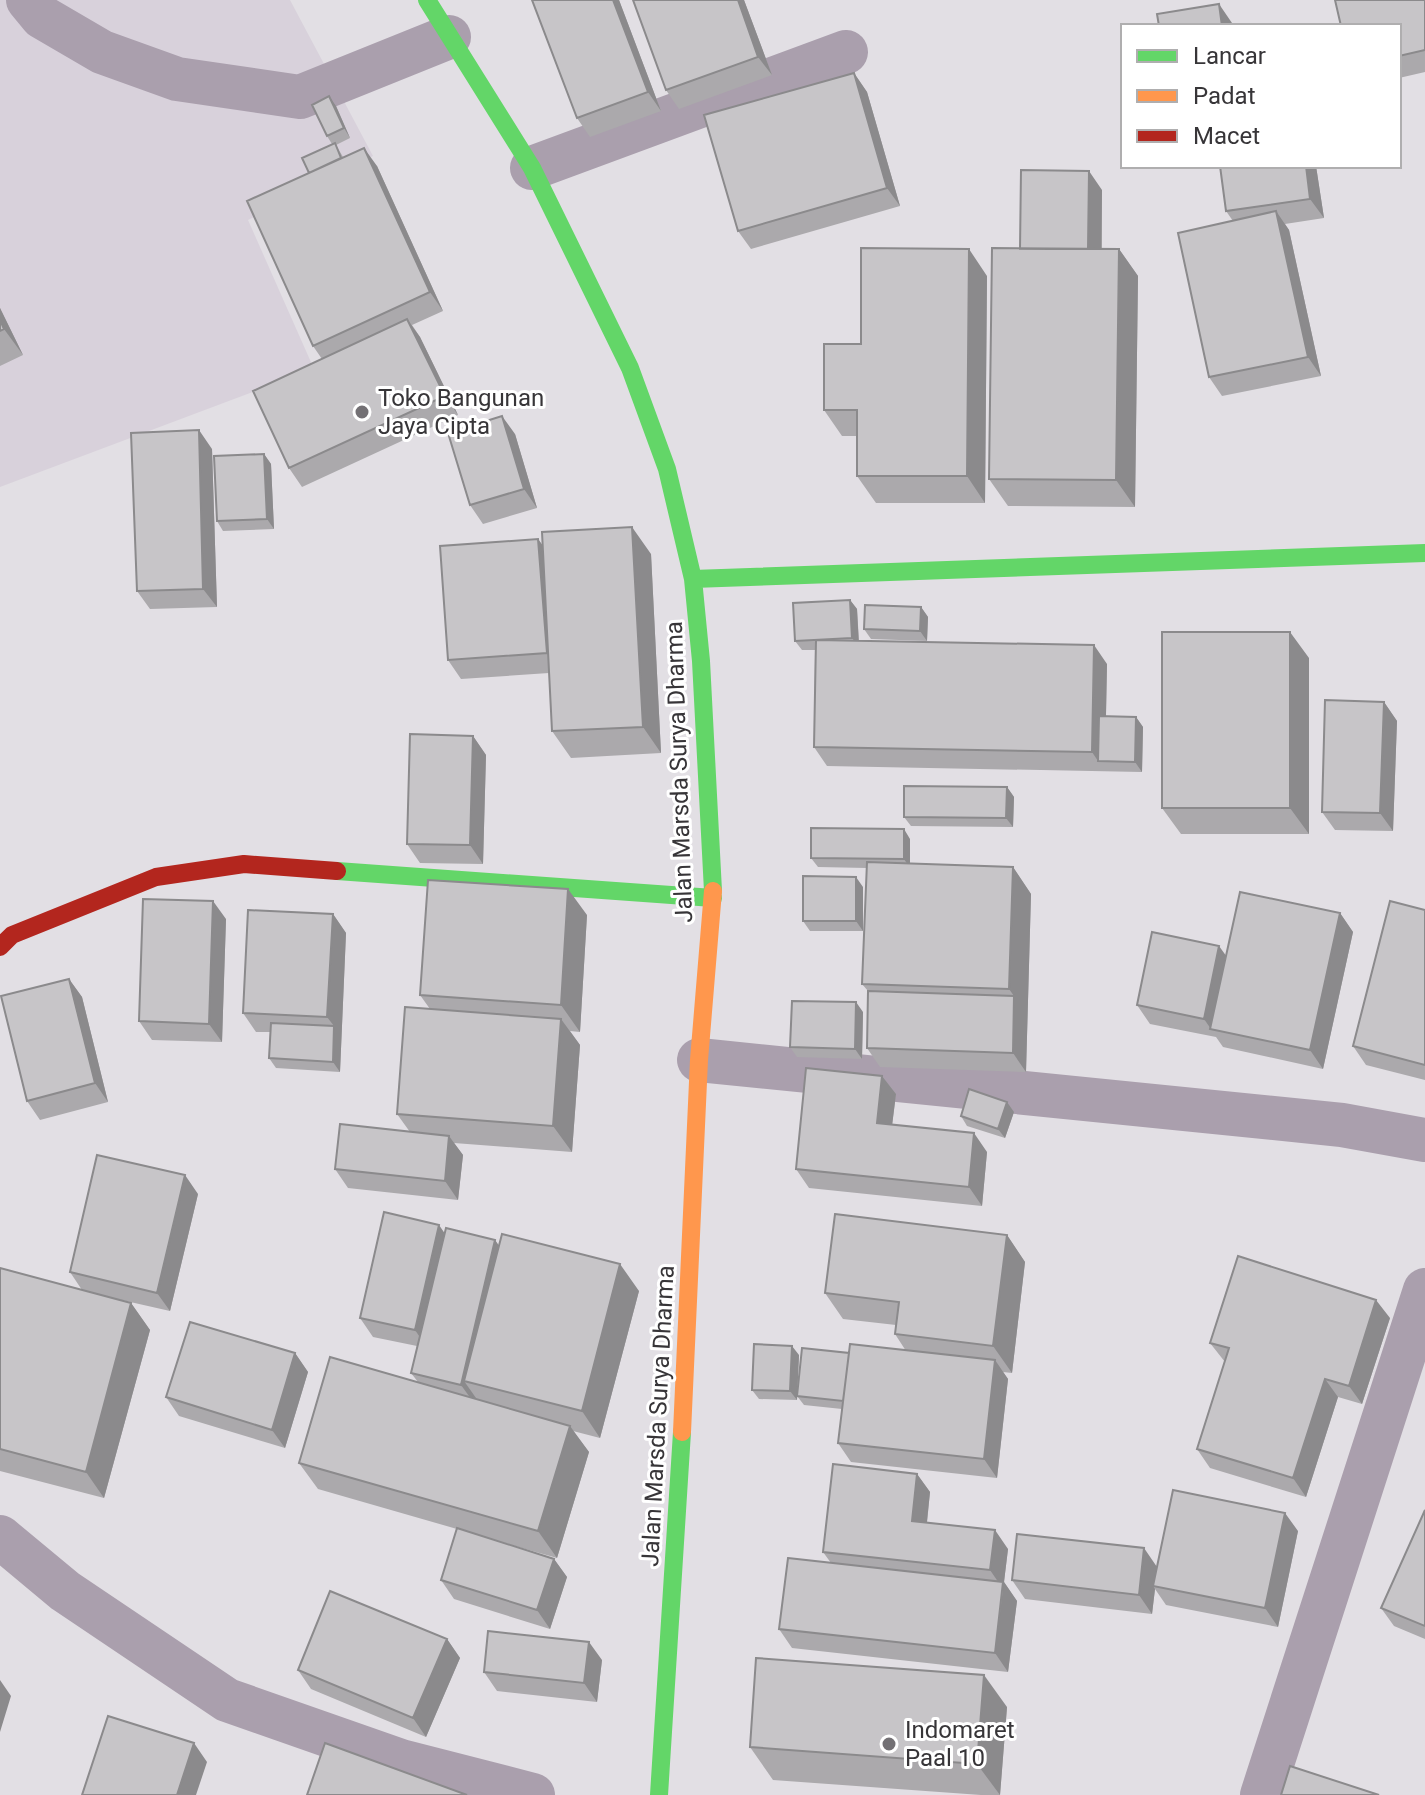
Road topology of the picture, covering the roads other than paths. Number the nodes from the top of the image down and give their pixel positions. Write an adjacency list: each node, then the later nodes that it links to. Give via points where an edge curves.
1 (28, 0): 3 (street, via 42,17 102,52 177,79 300,97)
2 (427, 0): 3 (main road, Jalan Marsda Surya Dharma)
3 (449, 37): 5 (main road, Jalan Marsda Surya Dharma)
4 (846, 52): 5 (street)
5 (532, 168): 7 (main road, Jalan Marsda Surya Dharma, via 630,368 667,469)
6 (1425, 553): 7 (main road)
7 (693, 579): 8 (main road, Jalan Marsda Surya Dharma)
8 (713, 898): 9 (main road, via 244,864 156,877 12,935); 10 (main road, Jalan Marsda Surya Dharma)
9 (0, 947)
10 (699, 1060): 11 (street, via 1342,1125); 15 (main road, Jalan Marsda Surya Dharma)
11 (1425, 1140)
12 (1425, 1290): 16 (street)
13 (0, 1537): 14 (street, via 65,1591 227,1700 401,1761)
14 (533, 1795)
15 (659, 1795)
16 (1262, 1795)

